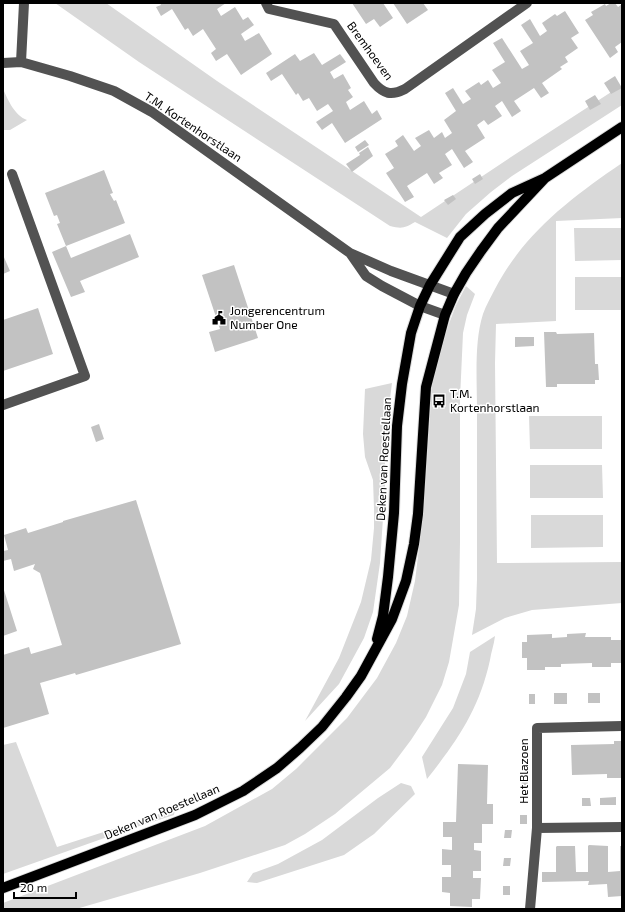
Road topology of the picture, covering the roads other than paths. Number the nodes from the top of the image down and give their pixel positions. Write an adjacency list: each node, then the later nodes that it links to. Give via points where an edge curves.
1 (24, 3): 4 (street)
2 (266, 3): 3 (street, Bremhoeven, via 269,9 334,24 374,83 380,90 389,94 405,89)
3 (527, 3)
4 (21, 62): 5 (street, T.M. Kortenhorstlaan); 9 (street, T.M. Kortenhorstlaan, via 114,91 152,112)
5 (3, 63)
6 (622, 127): 8 (main road, Deken van Roestellaan)
7 (12, 174): 14 (street, via 85,376)
8 (545, 178): 10 (main road, Deken van Roestellaan, via 512,193 460,237); 11 (main road, Deken van Roestellaan, via 498,228)
9 (350, 253): 10 (street, T.M. Kortenhorstlaan); 12 (street, T.M. Kortenhorstlaan, via 366,276)
10 (430, 285): 11 (street, T.M. Kortenhorstlaan); 12 (main road, Deken van Roestellaan)
11 (454, 294): 13 (main road, Deken van Roestellaan)
12 (420, 306): 13 (street, T.M. Kortenhorstlaan); 15 (main road, Deken van Roestellaan, via 411,333 396,426 394,513 388,577 383,616)
13 (445, 315): 15 (main road, Deken van Roestellaan, via 426,386 414,544 406,581 394,613)
14 (3, 405)
15 (372, 655): 19 (main road, Deken van Roestellaan, via 361,676 322,727 277,768 243,791 195,815)
16 (622, 726): 18 (street, Het Blazoen, via 537,728)
17 (622, 827): 18 (street)
18 (537, 828): 20 (street, Het Blazoen)
19 (3, 888)
20 (530, 909)

